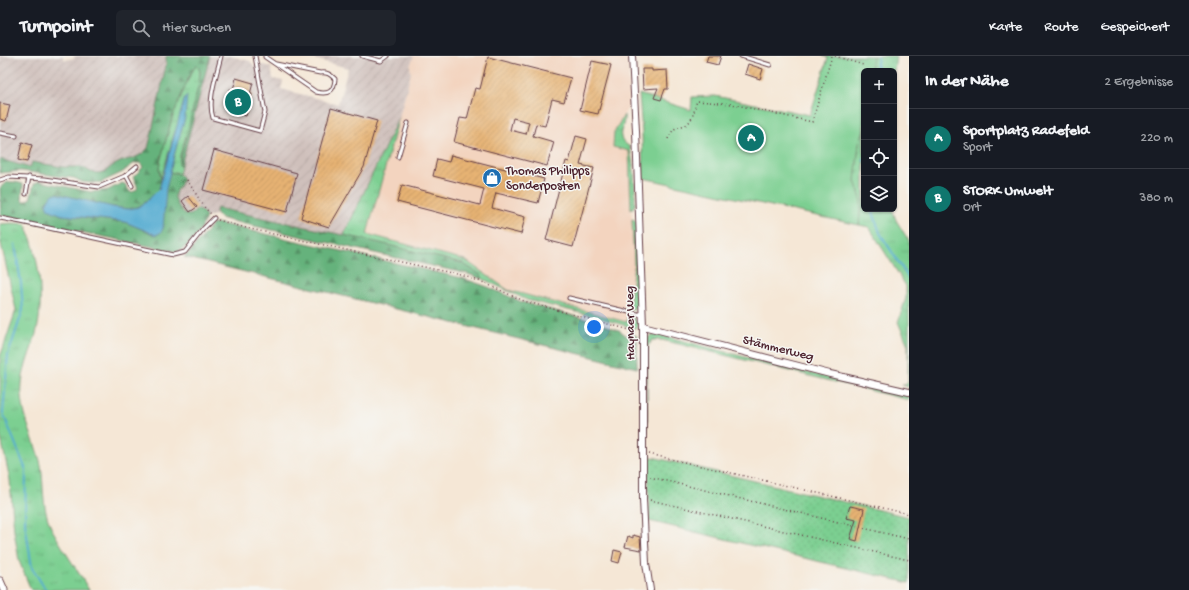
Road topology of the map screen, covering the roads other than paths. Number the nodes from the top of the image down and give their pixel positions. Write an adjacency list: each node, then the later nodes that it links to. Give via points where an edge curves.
1 (221, 56): 2 (lane, via 210,111 213,118 260,131 265,112)
2 (255, 56)
3 (264, 56): 8 (lane)
4 (362, 56): 5 (lane, via 381,61)
5 (388, 56)
6 (632, 56): 23 (street, Haynaer Weg)
7 (741, 56): 9 (lane)
8 (276, 64): 8 (lane, via 316,92 324,94 333,89 335,80 330,74)
9 (770, 66)
10 (408, 122): 13 (lane)
11 (0, 133): 12 (lane)
12 (16, 136)
13 (398, 157)
14 (137, 166): 15 (lane)
15 (126, 175): 16 (lane, via 99,187); 18 (lane)
16 (29, 177): 17 (lane, via 9,177); 19 (lane)
17 (0, 180)
18 (132, 186)
19 (26, 194)
20 (0, 218): 21 (lane, via 173,255 185,252)
21 (214, 218)
22 (569, 298): 23 (lane)
23 (642, 315): 24 (street, Haynaer Weg)
24 (642, 330): 25 (street, Stämmerweg); 28 (street, Haynaer Weg, via 643,498 646,564)
25 (909, 392)
26 (0, 581): 27 (street)
27 (4, 590)
28 (650, 590)

